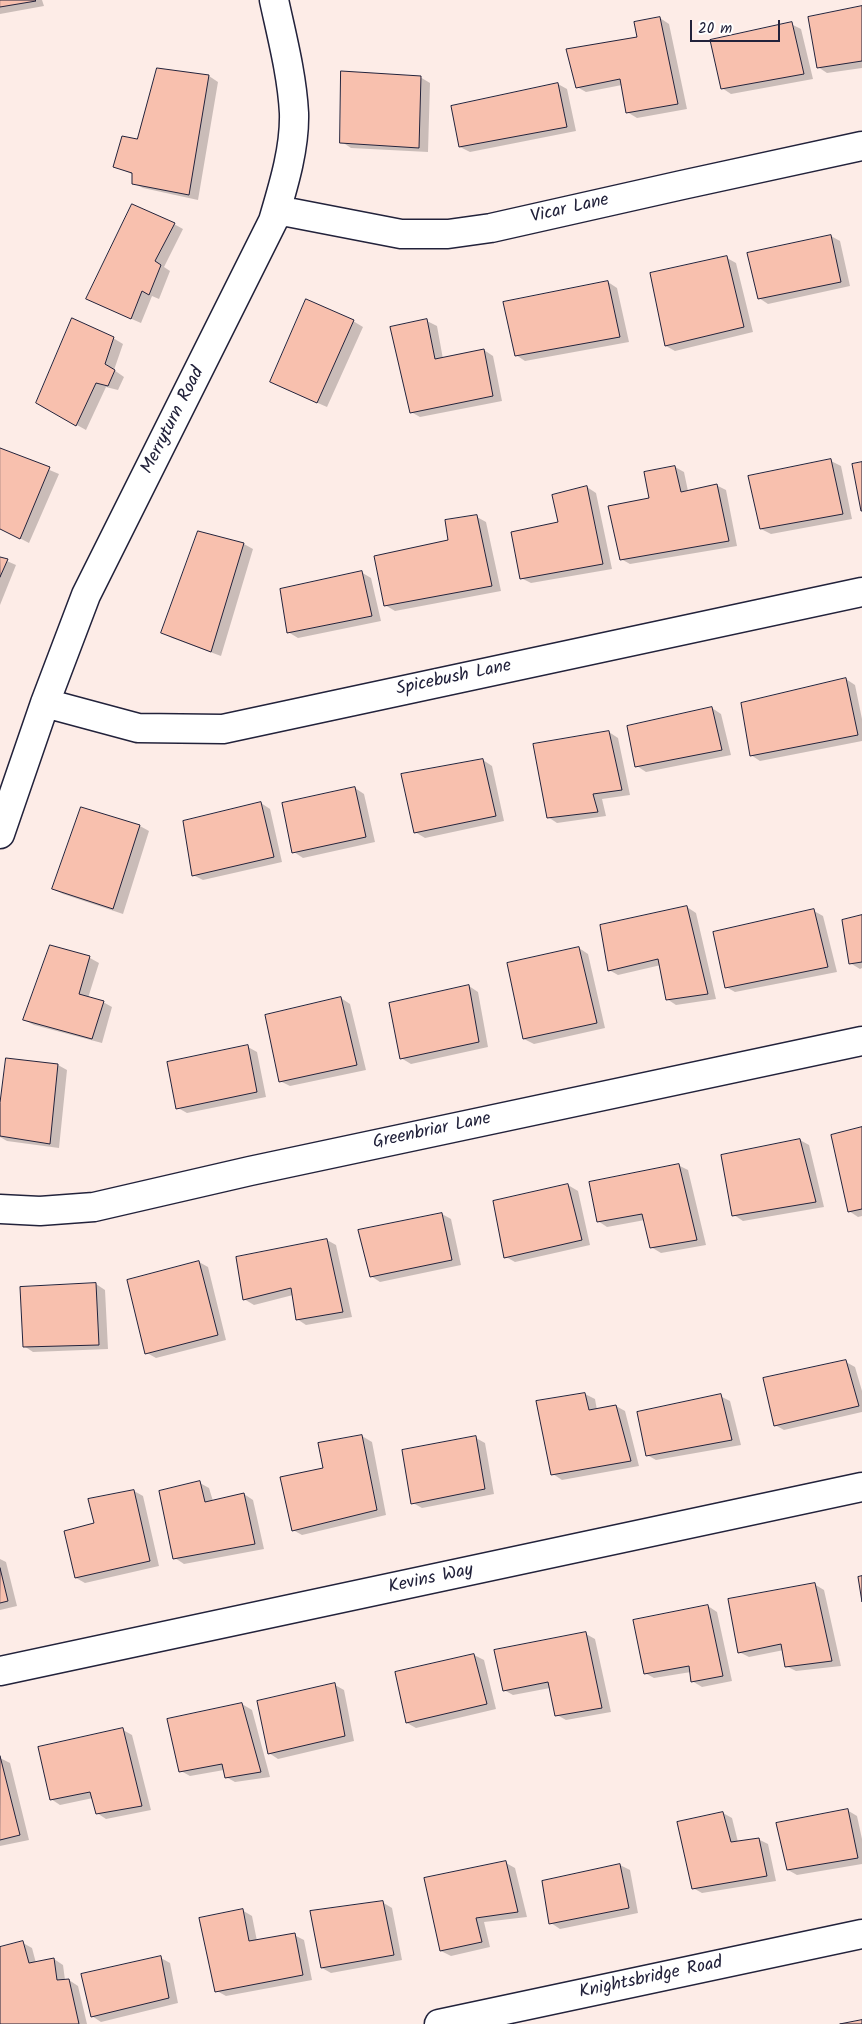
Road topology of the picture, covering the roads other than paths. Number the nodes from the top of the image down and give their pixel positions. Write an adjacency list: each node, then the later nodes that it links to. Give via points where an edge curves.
1 (274, 0): 3 (street, Merryturn Road, via 294,114 290,149)
2 (862, 146): 3 (street, Vicar Lane, via 491,228 448,234 401,234)
3 (276, 210): 5 (street, Merryturn Road, via 254,264 86,595)
4 (862, 592): 5 (street, Spicebush Lane, via 223,729 138,728)
5 (45, 702): 6 (street, Merryturn Road)
6 (0, 834)
7 (862, 1041): 8 (street, Greenbriar Lane, via 94,1207 40,1211)
8 (0, 1209)
9 (862, 1487): 10 (street, Kevins Way)
10 (0, 1671)
11 (862, 1934): 12 (street, Knightsbridge Road)
12 (439, 2024)

